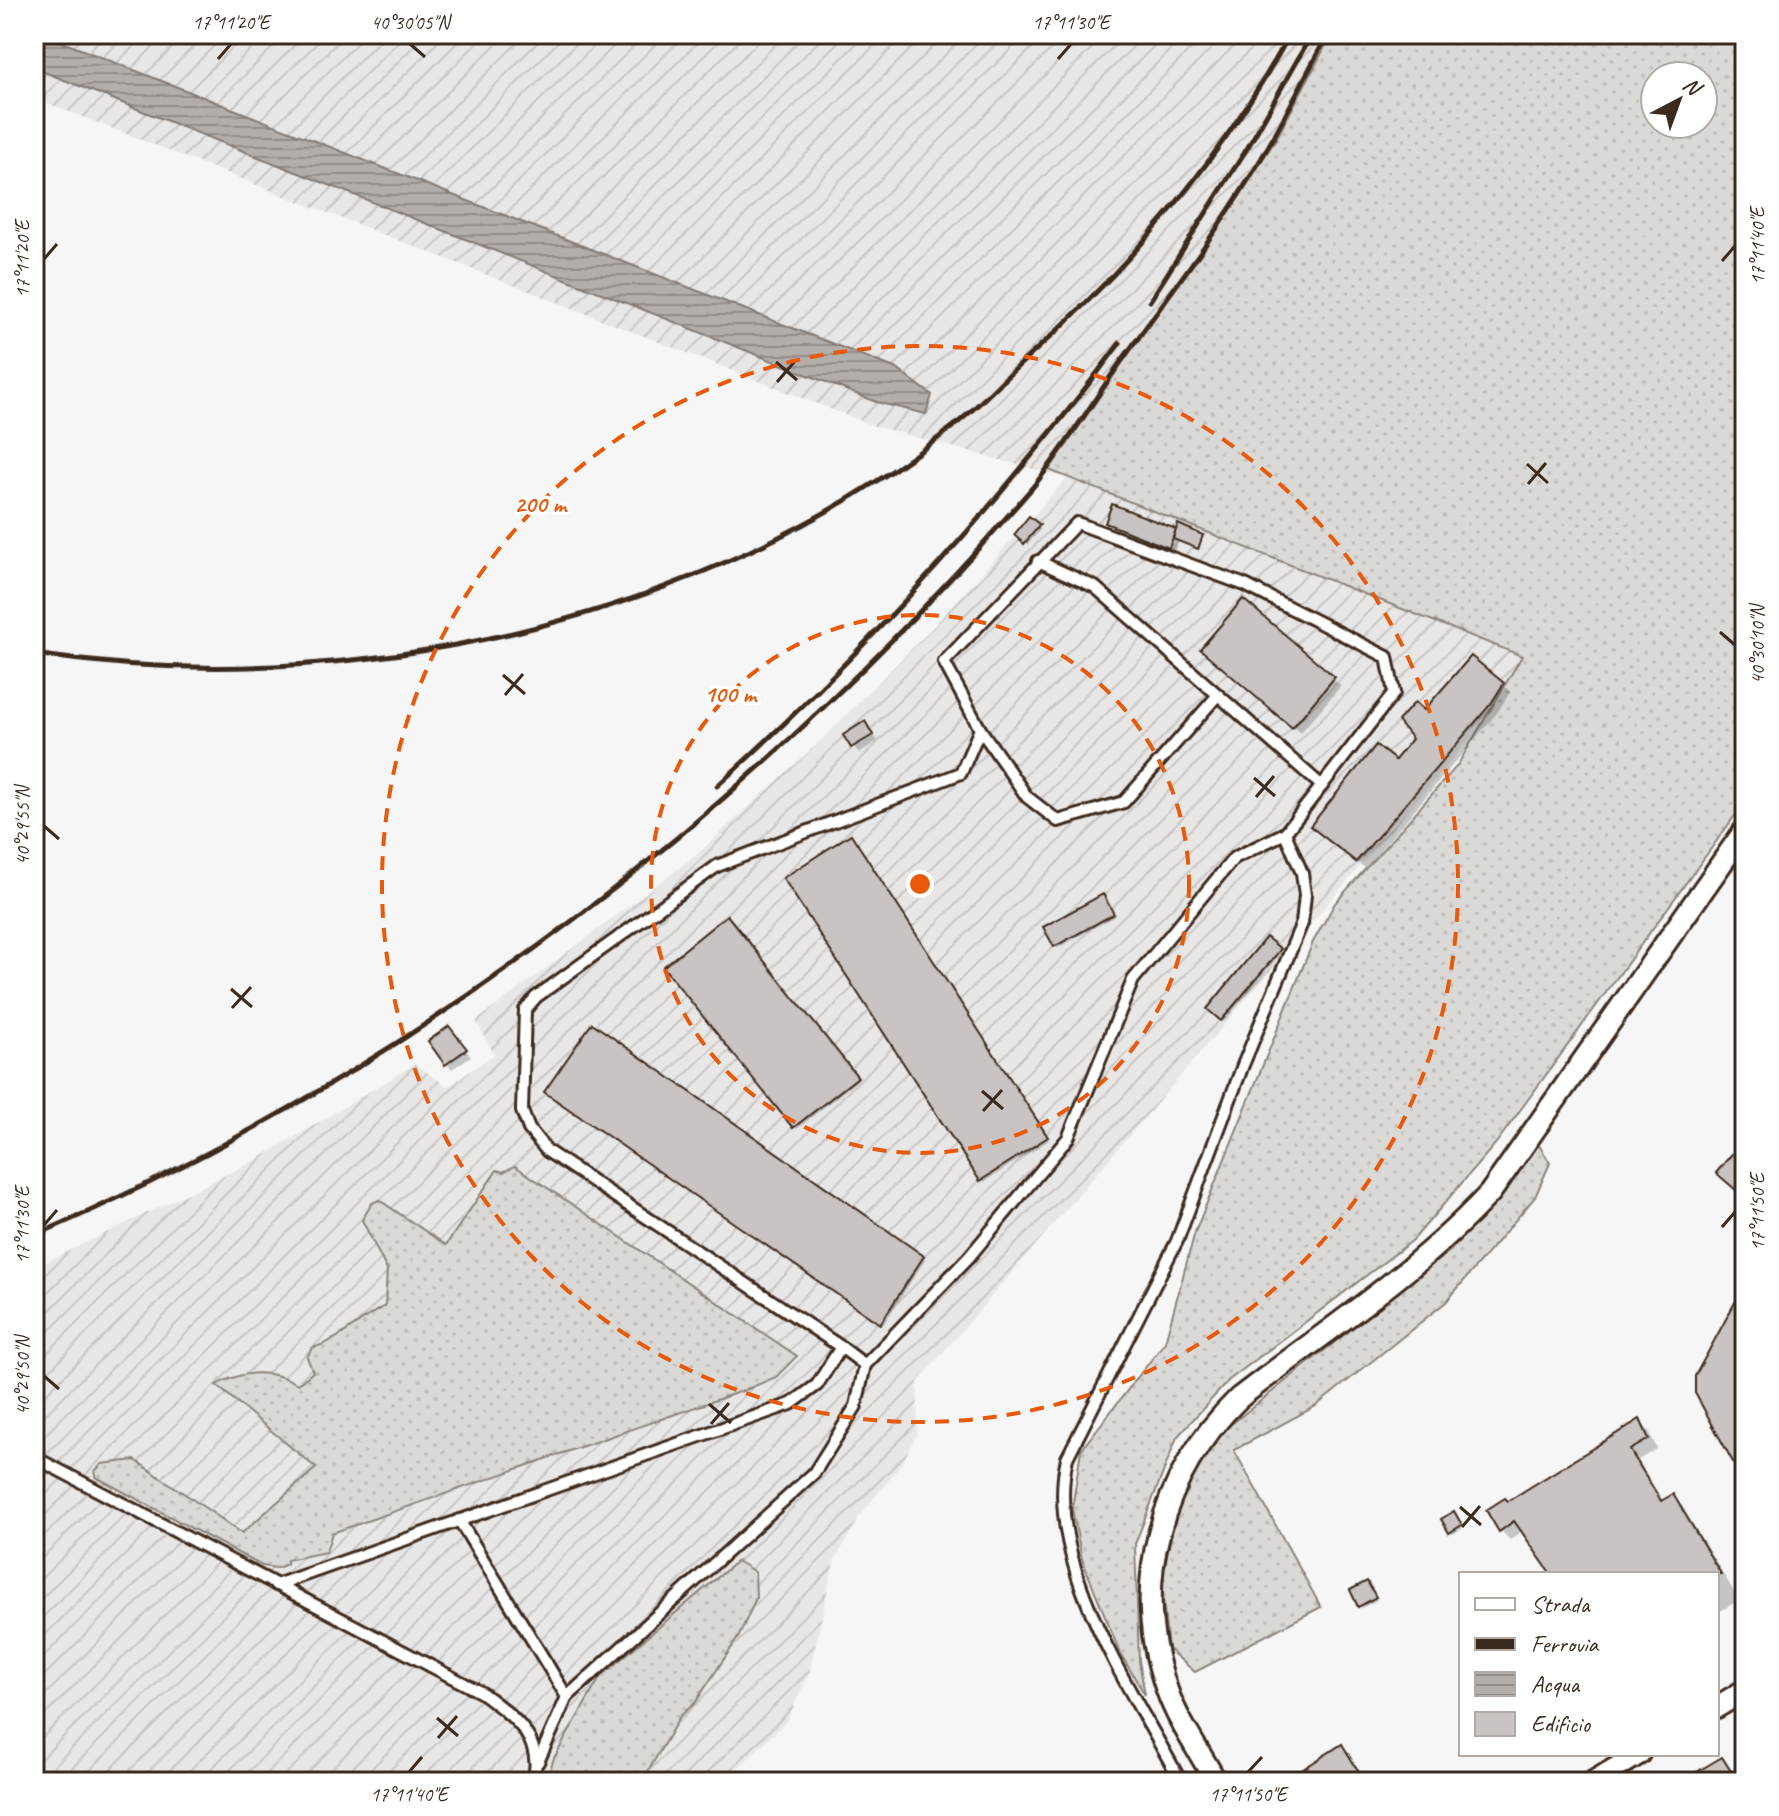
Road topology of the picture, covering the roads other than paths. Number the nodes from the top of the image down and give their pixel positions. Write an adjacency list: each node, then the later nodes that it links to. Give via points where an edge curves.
1 (1038, 561): 2 (lane, via 1095,587); 3 (lane, via 944,662); 4 (lane, via 1077,523 1245,585 1387,657 1394,693)
2 (1217, 696): 3 (lane, via 1124,802 1058,821 1027,797); 4 (lane)
3 (980, 729): 7 (lane, via 961,773 717,866 604,944 525,1010 522,1111 547,1151)
4 (1322, 786): 6 (lane)
5 (1745, 830): 19 (street, via 1490,1193 1409,1272 1239,1398 1215,1421 1186,1463 1171,1491 1148,1588 1167,1692)
6 (1285, 833): 8 (lane, via 1234,858 1133,980 1068,1138 969,1257); 18 (lane, via 1302,873 1302,923 1177,1241 1067,1458 1062,1481 1068,1547 1085,1601)
7 (841, 1347): 8 (lane); 10 (lane, via 817,1385 791,1404)
8 (865, 1365): 13 (lane, via 856,1406 814,1473)
9 (34, 1457): 11 (lane)
10 (459, 1520): 11 (lane); 13 (lane)
11 (276, 1585): 16 (lane, via 482,1693 526,1732)
12 (1745, 1690): 14 (street)
13 (567, 1697): 16 (lane)
14 (1719, 1706)
15 (1636, 1756): 20 (street)
16 (538, 1762): 17 (lane)
17 (533, 1782)
18 (1181, 1782)
19 (1216, 1782)
20 (1593, 1782)

